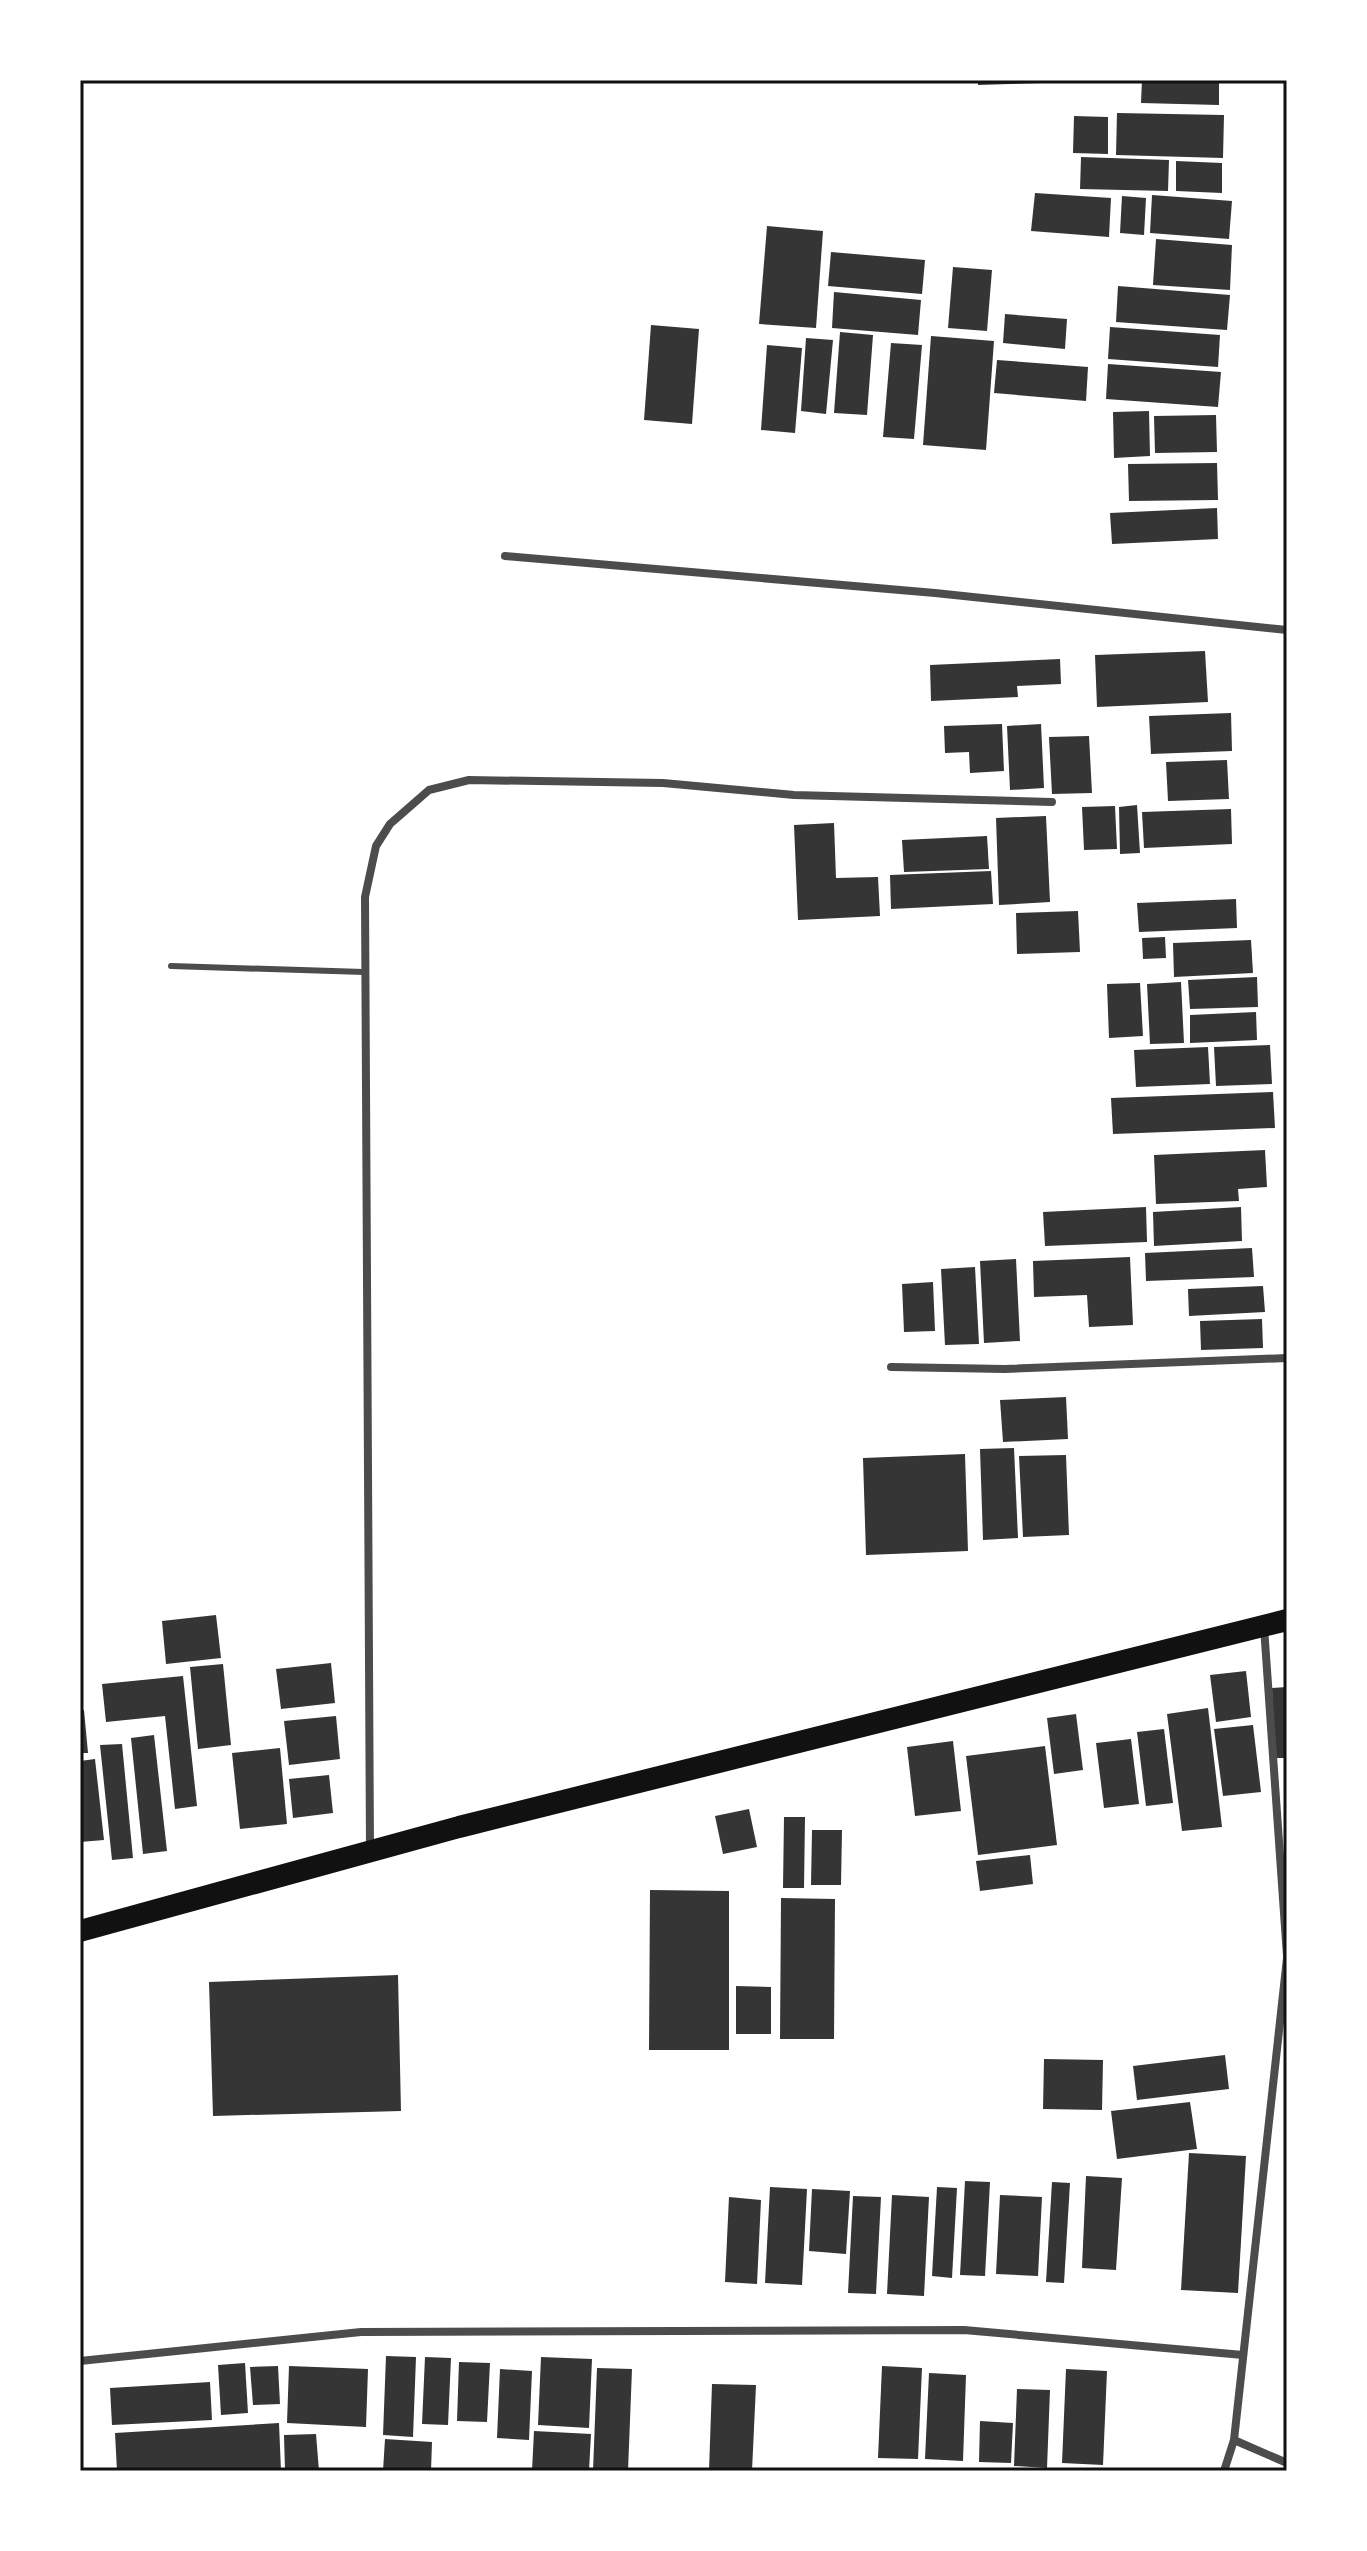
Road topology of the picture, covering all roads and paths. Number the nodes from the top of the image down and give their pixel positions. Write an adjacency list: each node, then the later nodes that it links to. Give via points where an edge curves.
1 (505, 556): 2 (street)
2 (1287, 630)
3 (1052, 802): 5 (street, via 794,795 663,783 469,780 429,790 390,824 376,846 365,897)
4 (171, 966): 5 (lane)
5 (364, 972): 10 (street)
6 (1287, 1358): 7 (street, via 1005,1369)
7 (891, 1367)
8 (1287, 1620): 9 (highway)
9 (1264, 1626): 10 (highway); 12 (street)
10 (370, 1852): 11 (highway)
11 (80, 1931)
12 (1287, 1957): 13 (street)
13 (1243, 2355): 14 (street, via 964,2330 361,2332); 15 (street)
14 (80, 2361)
15 (1234, 2440): 16 (street); 17 (street)
16 (1287, 2463)
17 (1224, 2471)

